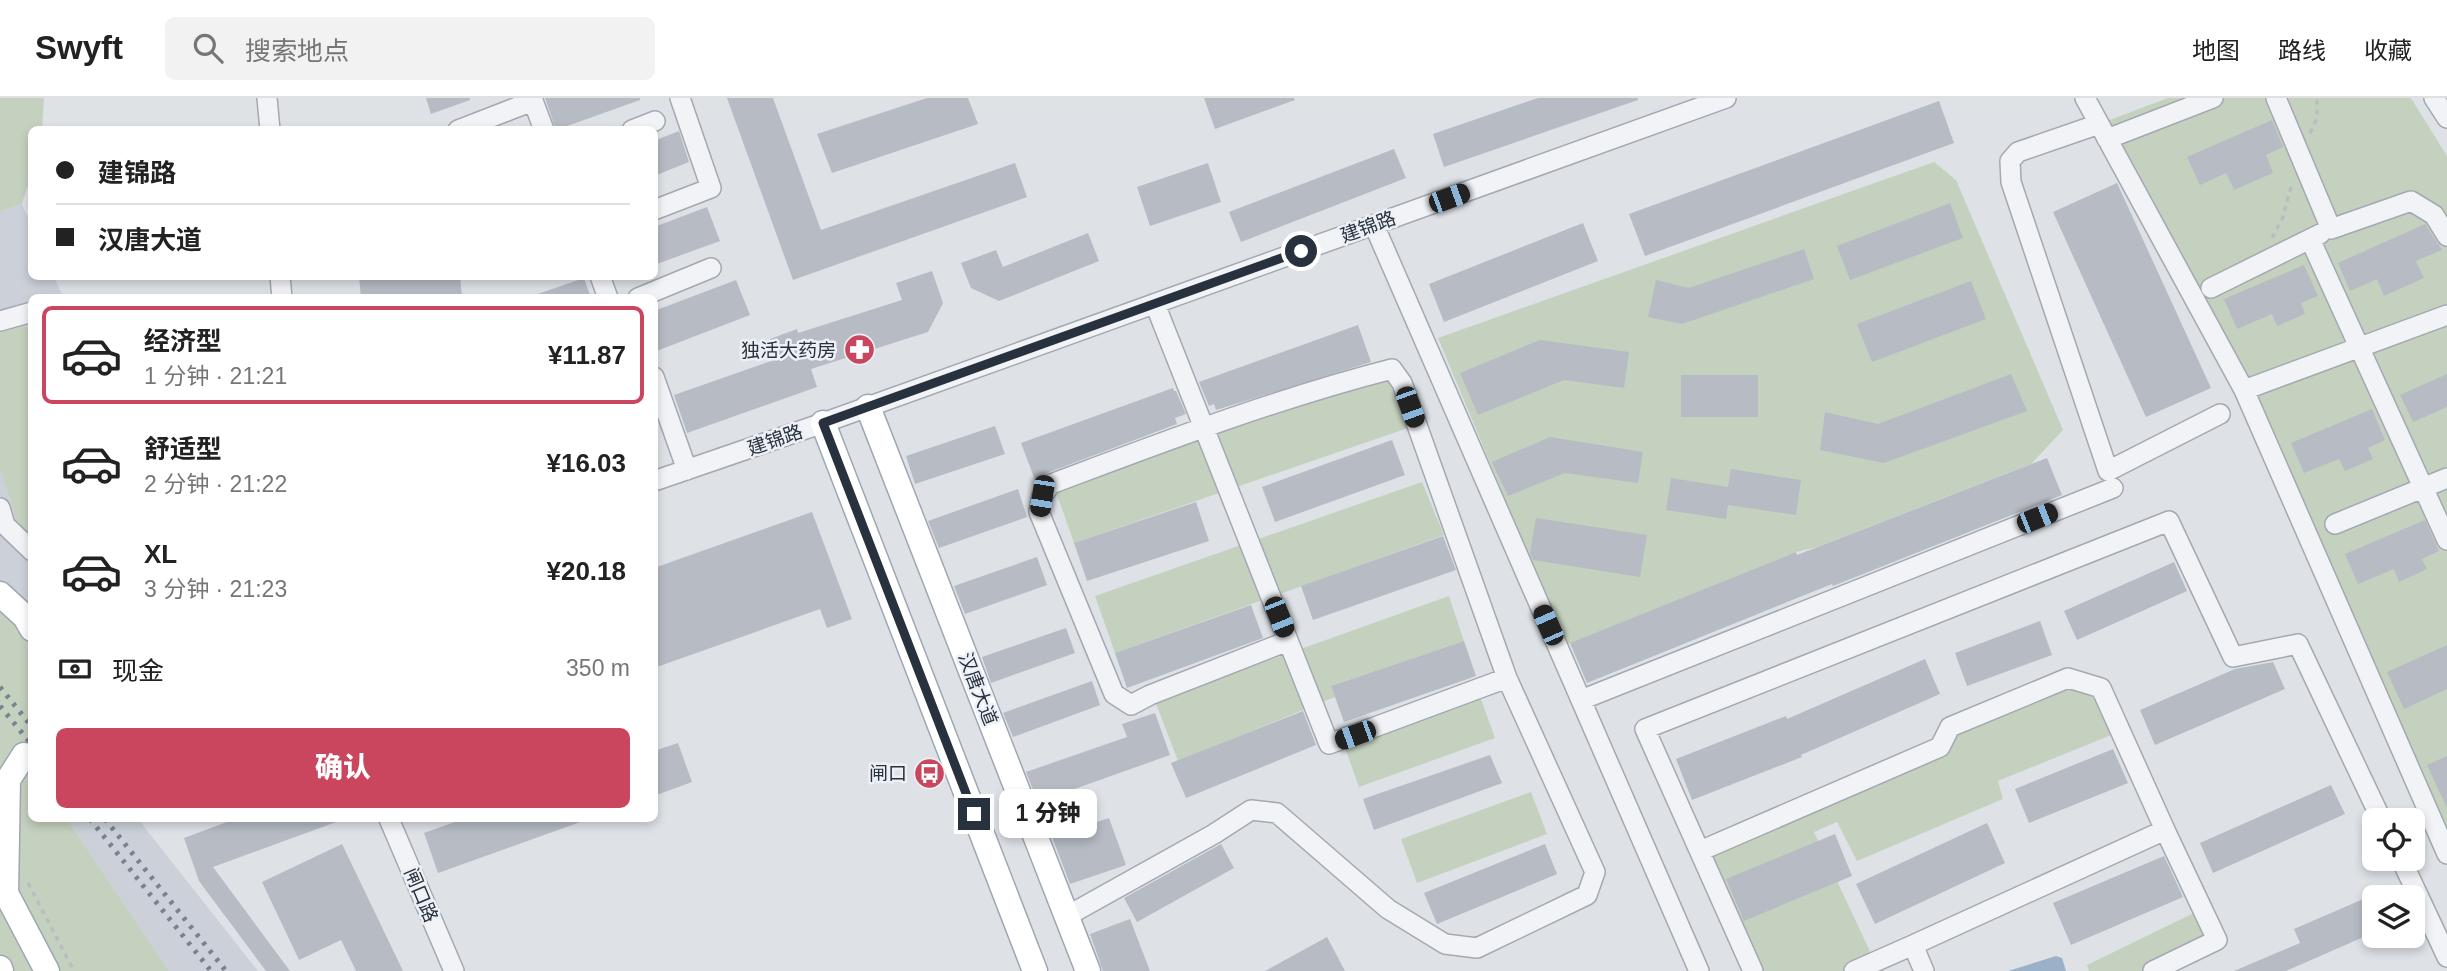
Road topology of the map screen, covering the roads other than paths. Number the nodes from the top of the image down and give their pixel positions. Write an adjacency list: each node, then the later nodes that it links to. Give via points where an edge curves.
1 (267, 98): 11 (street)
2 (680, 98): 16 (street, via 711,188)
3 (1726, 98): 17 (street, 建锦路)
4 (2085, 98): 15 (street)
5 (2213, 98): 15 (street)
6 (2276, 98): 18 (street)
7 (2434, 98): 9 (street)
8 (532, 99): 12 (street); 13 (street)
9 (2447, 118)
10 (655, 121): 14 (street)
11 (270, 126)
12 (468, 126)
13 (542, 126)
14 (642, 126)
15 (2103, 132): 30 (street); 32 (street, via 2018,152 2010,160 2011,182 2108,471)
16 (658, 208)
17 (1374, 225): 24 (street, 建锦路); 48 (street)
18 (2331, 229): 19 (street, via 2411,201 2434,215); 20 (street)
19 (2447, 236)
20 (2310, 239): 22 (street); 28 (street)
21 (711, 268): 23 (street)
22 (2211, 288)
23 (649, 294)
24 (1155, 304): 31 (street, 建锦路); 34 (street)
25 (28, 313): 27 (street)
26 (2447, 314): 28 (street)
27 (0, 321)
28 (2359, 346): 30 (street); 38 (street)
29 (658, 388): 35 (street)
30 (2244, 390): 53 (street)
31 (868, 408): 33 (street, 建锦路); 56 (main road, 汉唐大道)
32 (2220, 414)
33 (823, 423): 35 (street, 建锦路); 61 (main road)
34 (1203, 427): 46 (street); 46 (street, via 1051,484 1042,496 1039,512 1114,694 1131,705); 47 (street, via 1392,369 1402,383)
35 (687, 470): 37 (street, 建锦路)
36 (2447, 478): 38 (street)
37 (658, 480)
38 (2423, 487): 41 (street); 42 (street)
39 (2113, 488): 48 (street)
40 (0, 508): 43 (street, via 5,525)
41 (2335, 524)
42 (2447, 540)
43 (28, 547)
44 (0, 594): 45 (main road)
45 (28, 622)
46 (1288, 641): 47 (street, via 1329,744)
47 (1507, 678): 56 (street, via 1595,872 1587,895 1477,948 1445,944 1388,909 1278,813 1251,810)
48 (1581, 700): 63 (street)
49 (24, 755): 59 (main road, via 8,780 6,892)
50 (2376, 808): 54 (street, via 2298,644 2233,657 2169,521 1645,729)
51 (390, 822): 60 (street, 闸口路)
52 (2165, 830): 54 (street, via 2101,688 2067,678 1950,727 1940,747); 57 (street); 67 (street, via 2217,940)
53 (2446, 847)
54 (1700, 851): 64 (street)
55 (2407, 871): 58 (street)
56 (1067, 916): 62 (main road, 汉唐大道)
57 (1913, 945): 65 (street); 66 (street)
58 (2447, 957)
59 (47, 971)
60 (454, 971)
61 (1035, 971)
62 (1088, 971)
63 (1699, 971)
64 (1753, 971)
65 (1854, 971)
66 (1924, 971)
67 (2153, 971)

